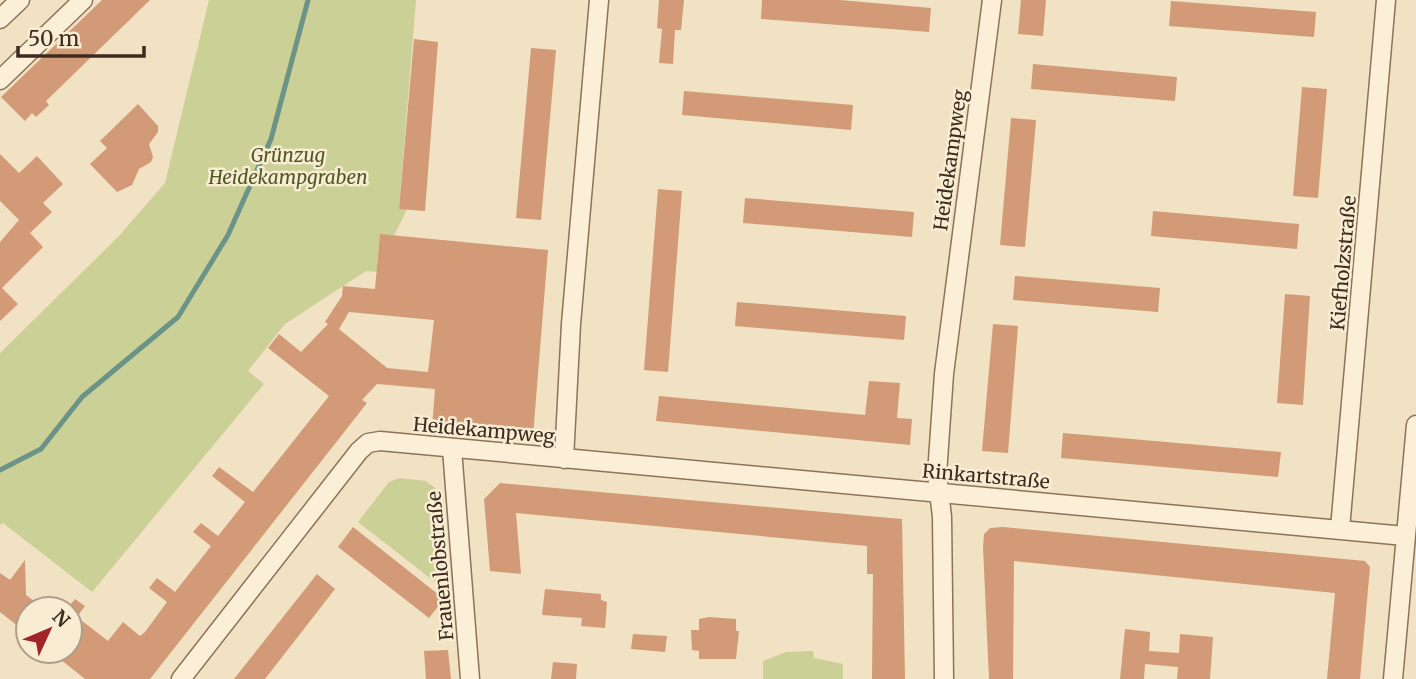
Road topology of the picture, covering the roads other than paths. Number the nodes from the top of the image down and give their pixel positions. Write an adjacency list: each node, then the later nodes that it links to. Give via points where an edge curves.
1 (20, 0): 6 (street)
2 (83, 0): 7 (street)
3 (599, 0): 10 (street, Heidekampweg)
4 (992, 0): 11 (street, Heidekampweg, via 944,374)
5 (1386, 0): 12 (street, Kiefholzstraße)
6 (0, 19)
7 (0, 80)
8 (1416, 425): 13 (street)
9 (452, 449): 10 (street, Heidekampweg); 14 (street, Heidekampweg, via 368,443); 15 (street, Frauenlobstraße)
10 (564, 458): 11 (street, Rinkartstraße)
11 (939, 493): 12 (street, Rinkartstraße); 16 (street, Heidekampweg)
12 (1340, 529): 13 (street, Rinkartstraße)
13 (1405, 536): 17 (street)
14 (181, 679)
15 (470, 679)
16 (944, 679)
17 (1393, 679)

